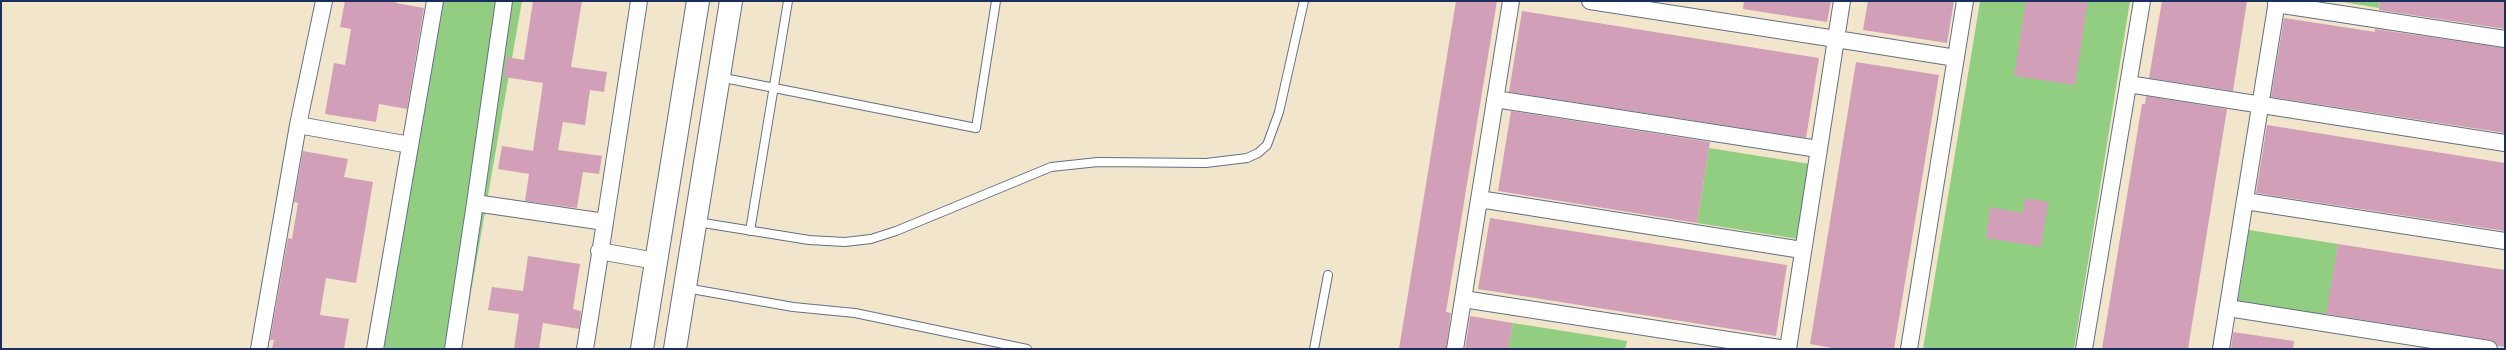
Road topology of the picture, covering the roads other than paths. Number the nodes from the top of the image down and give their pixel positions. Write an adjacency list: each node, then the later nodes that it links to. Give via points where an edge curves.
1 (324, 1): 24 (street)
2 (435, 1): 26 (street)
3 (504, 1): 30 (street)
4 (639, 1): 31 (street)
5 (698, 1): 37 (street)
6 (731, 1): 19 (street)
7 (788, 1): 21 (lane)
8 (996, 1): 21 (lane, via 976,128)
9 (1304, 1): 33 (lane, via 1279,112 1266,145 1248,158 1206,163 1098,162 1051,167 896,232 871,239 845,242 809,240)
10 (1511, 1): 22 (street)
11 (1590, 1): 16 (street)
12 (1842, 1): 16 (street)
13 (1965, 1): 18 (street)
14 (2142, 1): 20 (street)
15 (2277, 3): 17 (street); 23 (street)
16 (1836, 39): 18 (street); 27 (street)
17 (2505, 40)
18 (1956, 58): 52 (street)
19 (719, 77): 21 (lane); 32 (street)
20 (2128, 84): 23 (street); 53 (street)
21 (774, 89): 33 (lane)
22 (1495, 99): 27 (street); 28 (street)
23 (2260, 105): 25 (street); 29 (street)
24 (298, 125): 26 (street); 42 (street)
25 (2505, 142)
26 (410, 145): 43 (street)
27 (1818, 149): 35 (street)
28 (1479, 199): 35 (street); 40 (street)
29 (2245, 201): 34 (street); 41 (street)
30 (475, 203): 31 (street); 44 (street)
31 (605, 222): 36 (street)
32 (696, 222): 33 (lane); 39 (street)
33 (750, 231)
34 (2505, 241)
35 (1802, 250): 51 (street)
36 (600, 251): 37 (street); 45 (street)
37 (656, 261): 46 (street)
38 (1328, 275): 49 (lane)
39 (685, 288): 47 (street); 48 (lane, via 794,307 855,313)
40 (1463, 299): 50 (street); 51 (street)
41 (2228, 308): 54 (street); 55 (street)
42 (258, 349)
43 (375, 349)
44 (453, 349)
45 (585, 349)
46 (642, 349)
47 (675, 349)
48 (1027, 349)
49 (1314, 349)
50 (1454, 349)
51 (1787, 349)
52 (1909, 349)
53 (2084, 349)
54 (2221, 349)
55 (2489, 349)

